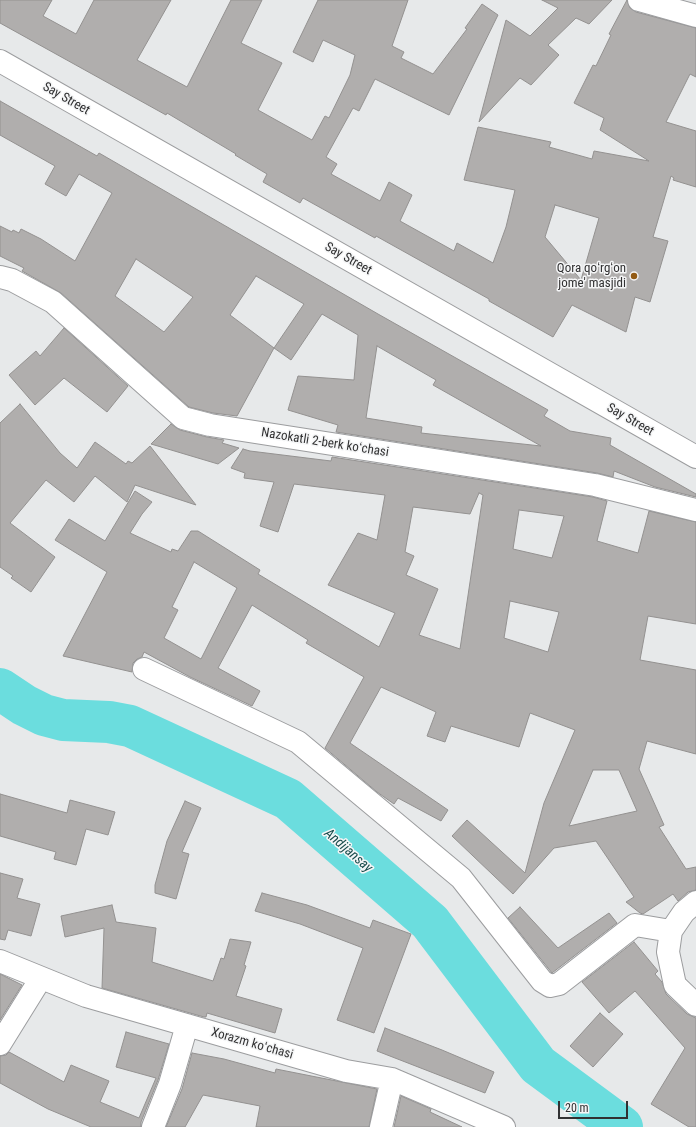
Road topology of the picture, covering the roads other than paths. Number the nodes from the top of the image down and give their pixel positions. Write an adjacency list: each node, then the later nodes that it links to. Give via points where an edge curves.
1 (639, 0): 2 (street)
2 (696, 16)
3 (0, 61): 5 (street, Say Street)
4 (0, 277): 6 (street, Nazokatli 2-berk koʻchasi, via 12,280 53,302 183,418 210,425 595,485)
5 (695, 455)
6 (696, 510)
7 (144, 669): 9 (street, via 298,742 461,878 542,981 550,986 559,984 636,925)
8 (696, 902): 9 (street, via 684,912)
9 (671, 931): 12 (street, via 668,952 675,985)
10 (0, 961): 11 (street, Xorazm koʻchasi)
11 (41, 978): 13 (street, Xorazm koʻchasi, via 86,996); 14 (street)
12 (696, 1005)
13 (187, 1025): 15 (street, Xorazm koʻchasi, via 346,1071); 16 (street, via 170,1084)
14 (0, 1044)
15 (392, 1079): 17 (street); 18 (street, Xorazm koʻchasi)
16 (152, 1127)
17 (382, 1127)
18 (504, 1127)

